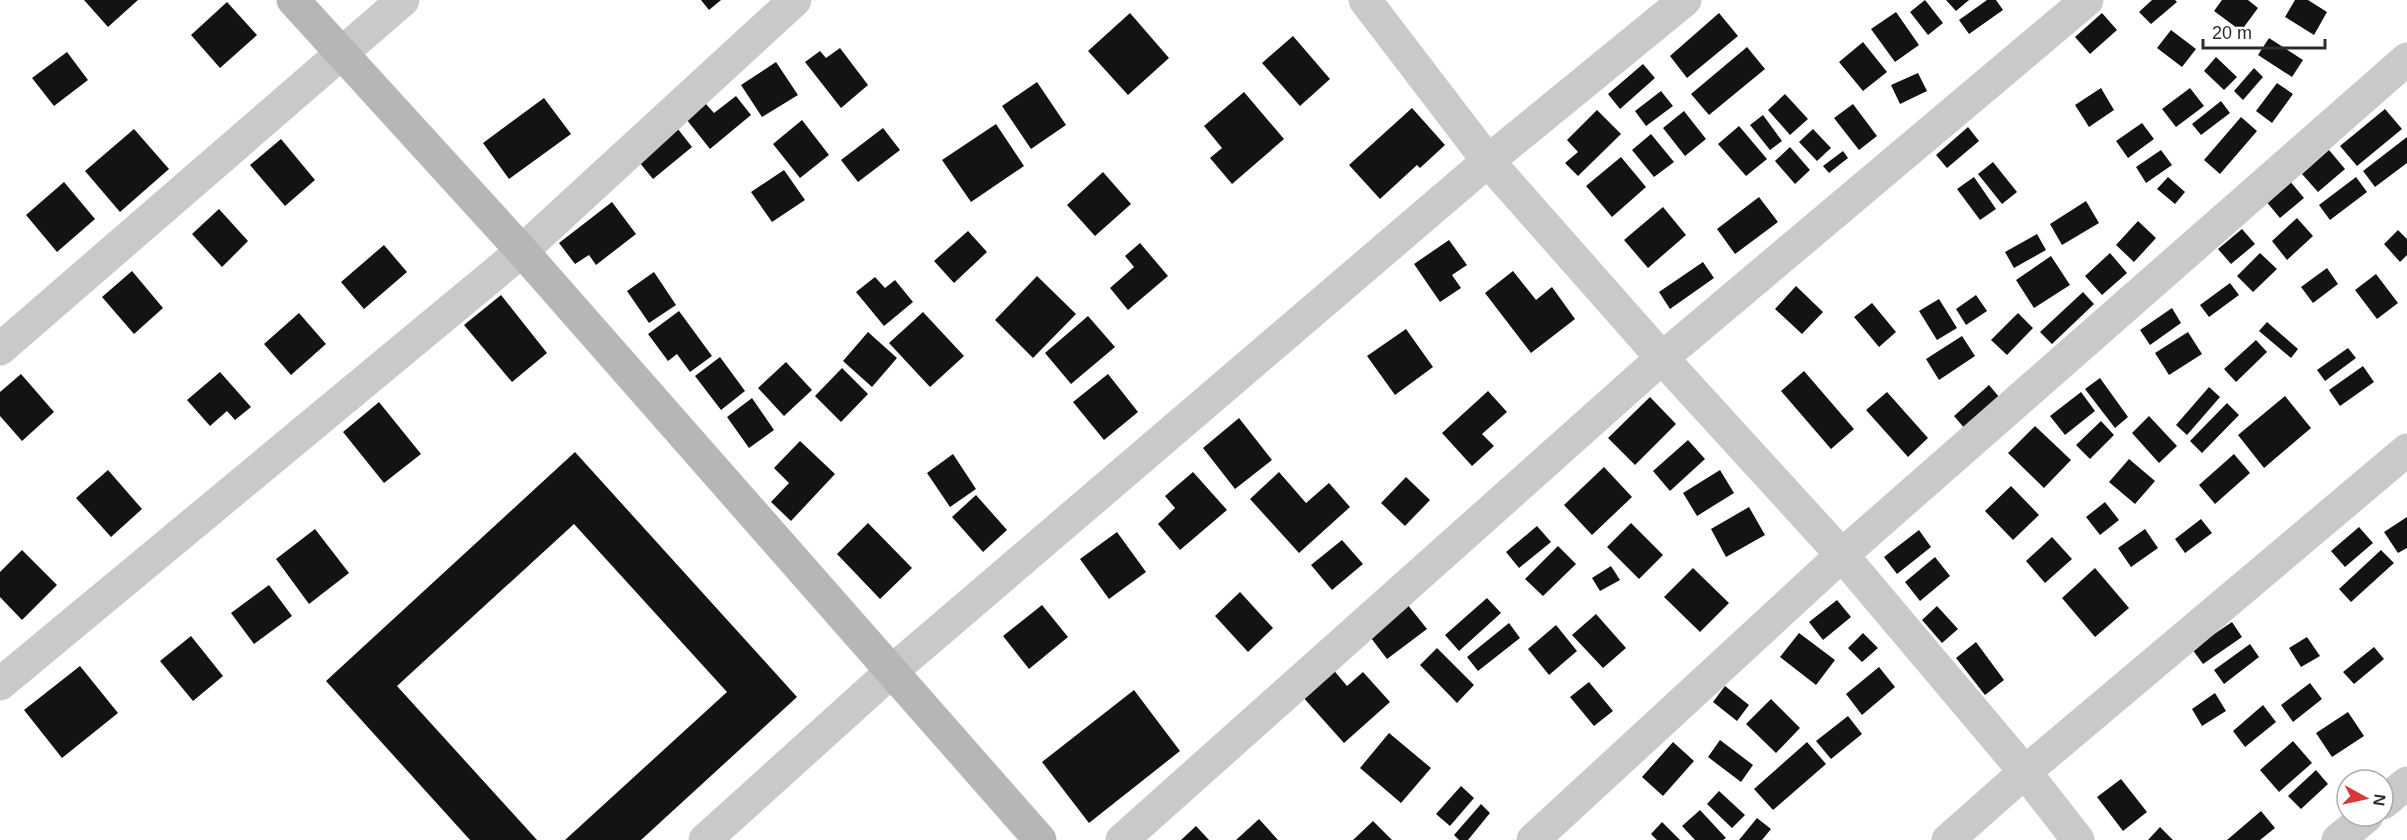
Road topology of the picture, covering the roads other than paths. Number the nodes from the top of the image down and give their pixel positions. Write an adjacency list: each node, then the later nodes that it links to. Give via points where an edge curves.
1 (293, 0): 7 (street)
2 (403, 0): 7 (street)
3 (795, 0): 10 (street)
4 (1365, 0): 9 (street)
5 (1685, 0): 9 (street)
6 (2087, 0): 12 (street)
7 (342, 53): 10 (street); 11 (street)
8 (2407, 58): 14 (street)
9 (1488, 161): 12 (street); 15 (street)
10 (522, 251): 15 (street); 16 (street)
11 (0, 349)
12 (1662, 358): 14 (street); 23 (street)
13 (2407, 450): 17 (street)
14 (1842, 555): 17 (street); 24 (street)
15 (892, 671): 21 (street); 22 (street)
16 (0, 684)
17 (2025, 772): 25 (street); 26 (street)
18 (2407, 783): 19 (street)
19 (2395, 793)
20 (2352, 828): 27 (street)
21 (705, 840)
22 (1040, 840)
23 (1122, 840)
24 (1533, 840)
25 (1948, 840)
26 (2078, 840)
27 (2338, 840)

